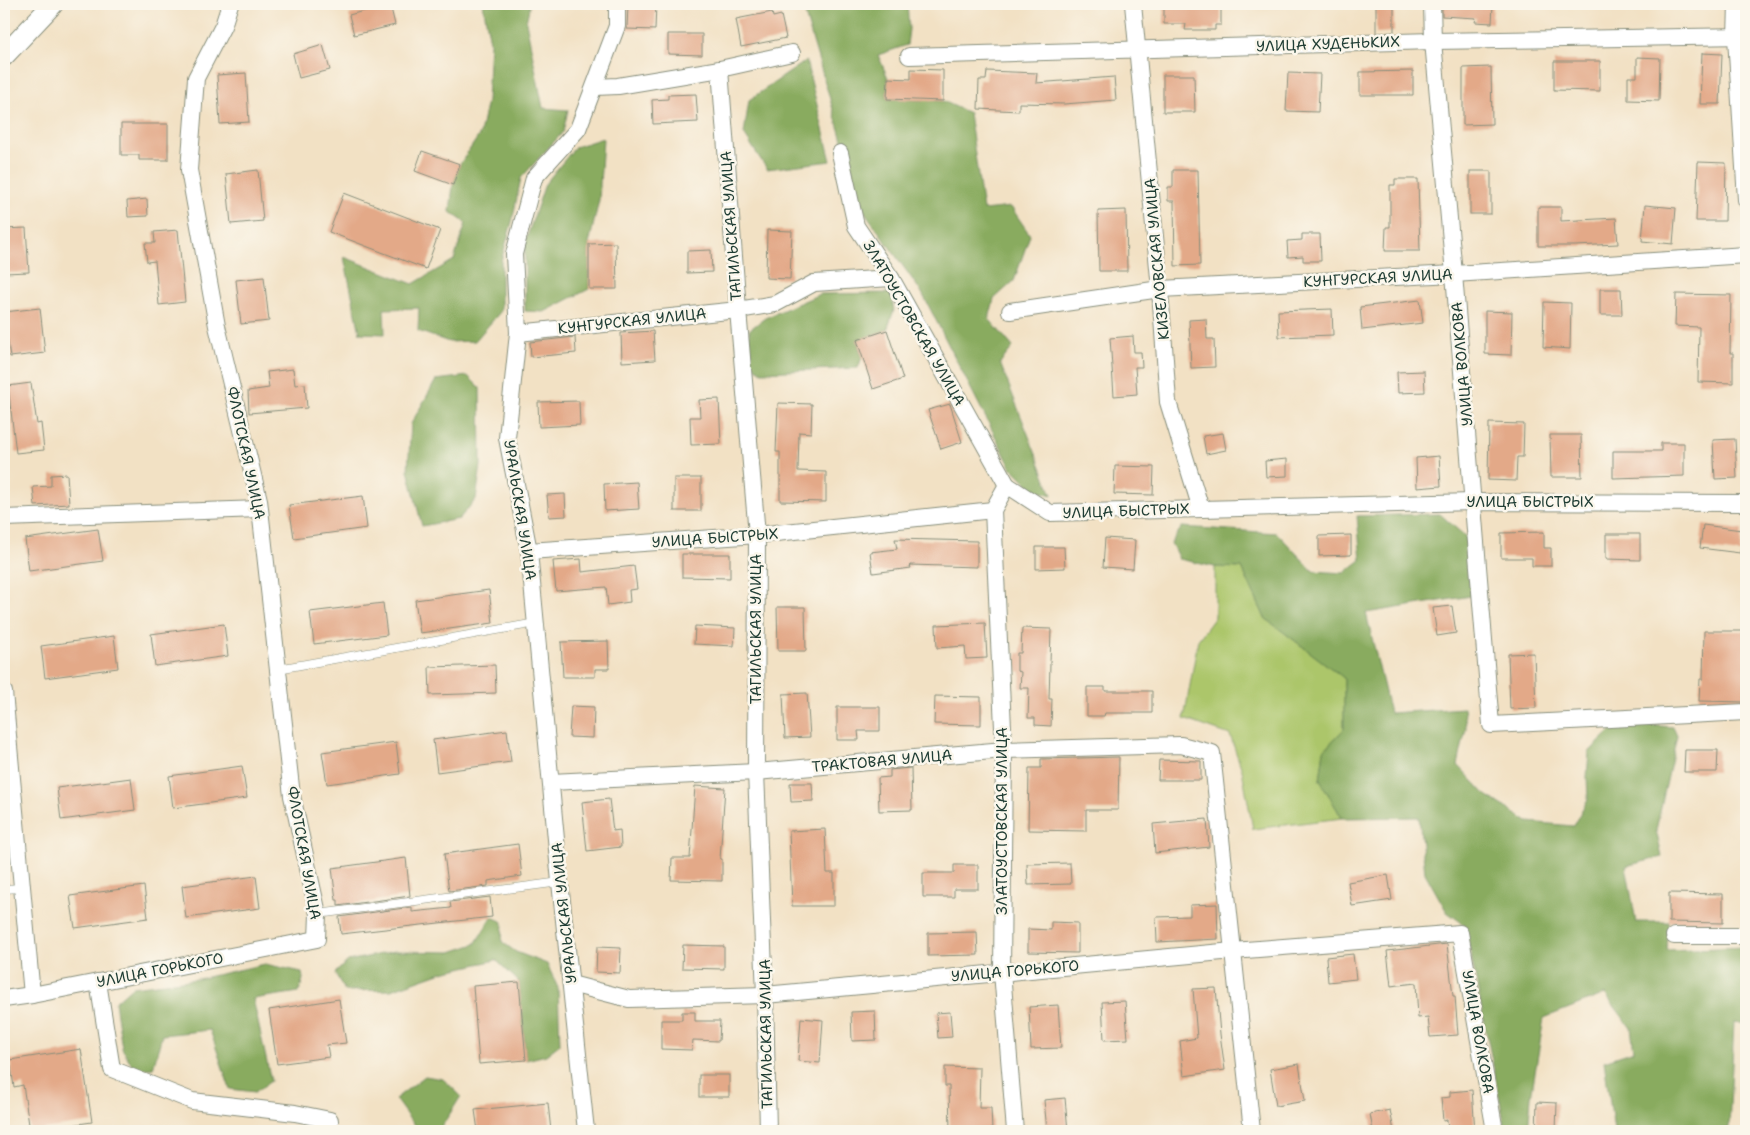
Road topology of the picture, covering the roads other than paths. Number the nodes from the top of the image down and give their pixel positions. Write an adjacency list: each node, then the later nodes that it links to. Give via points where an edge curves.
1 (53, 4): 11 (street)
2 (230, 4): 27 (street, ФЛОТСКАЯ УЛИЦА, via 223,26 196,78 189,170 217,326)
3 (617, 4): 14 (street, УРАЛЬСКАЯ УЛИЦА, via 617,26)
4 (1133, 4): 9 (street, КИЗЕЛОВСКАЯ УЛИЦА)
5 (1432, 4): 8 (street, УЛИЦА ВОЛКОВА)
6 (1737, 4): 7 (street)
7 (1741, 37): 8 (street, УЛИЦА ХУДЕНЬКИХ); 16 (street)
8 (1433, 41): 9 (street, УЛИЦА ХУДЕНЬКИХ); 18 (street, УЛИЦА ВОЛКОВА)
9 (1138, 49): 12 (street, УЛИЦА ХУДЕНЬКИХ); 20 (street, КИЗЕЛОВСКАЯ УЛИЦА)
10 (792, 53): 13 (street)
11 (4, 56)
12 (909, 56)
13 (720, 69): 14 (street); 21 (street, ТАГИЛЬСКАЯ УЛИЦА)
14 (595, 87): 23 (street, УРАЛЬСКАЯ УЛИЦА, via 578,129 534,178 514,254)
15 (840, 153): 19 (street, ЗЛАТОУСТОВСКАЯ УЛИЦА, via 856,226)
16 (1746, 200)
17 (1746, 255): 18 (street, КУНГУРСКАЯ УЛИЦА)
18 (1454, 274): 20 (street, КУНГУРСКАЯ УЛИЦА); 25 (street, УЛИЦА ВОЛКОВА)
19 (891, 278): 21 (street, КУНГУРСКАЯ УЛИЦА, via 814,283 776,304); 24 (street, ЗЛАТОУСТОВСКАЯ УЛИЦА)
20 (1160, 290): 22 (street, КУНГУРСКАЯ УЛИЦА); 28 (street, КИЗЕЛОВСКАЯ УЛИЦА, via 1168,402)
21 (738, 310): 23 (street, КУНГУРСКАЯ УЛИЦА); 31 (street, ТАГИЛЬСКАЯ УЛИЦА)
22 (1010, 311)
23 (518, 333): 32 (street, УРАЛЬСКАЯ УЛИЦА, via 507,438)
24 (1007, 486): 28 (street, УЛИЦА БЫСТРЫХ, via 1050,514); 29 (street)
25 (1473, 502): 26 (street, УЛИЦА БЫСТРЫХ); 28 (street, УЛИЦА БЫСТРЫХ); 36 (street, УЛИЦА ВОЛКОВА, via 1491,725)
26 (1746, 503)
27 (260, 509): 30 (street); 34 (street, ФЛОТСКАЯ УЛИЦА)
28 (1201, 509)
29 (993, 510): 31 (street, УЛИЦА БЫСТРЫХ); 37 (street, ЗЛАТОУСТОВСКАЯ УЛИЦА)
30 (4, 518)
31 (757, 535): 32 (street, УЛИЦА БЫСТРЫХ); 38 (street, ТАГИЛЬСКАЯ УЛИЦА)
32 (529, 551): 33 (street, УРАЛЬСКАЯ УЛИЦА)
33 (536, 623): 34 (lane); 39 (street, УРАЛЬСКАЯ УЛИЦА)
34 (278, 669): 43 (street, ФЛОТСКАЯ УЛИЦА, via 292,796)
35 (4, 692): 41 (street)
36 (1746, 712)
37 (1004, 750): 38 (street, ТРАКТОВАЯ УЛИЦА); 48 (street, ТРАКТОВАЯ УЛИЦА, via 1182,745 1212,754); 49 (street, ЗЛАТОУСТОВСКАЯ УЛИЦА)
38 (756, 772): 39 (street, ТРАКТОВАЯ УЛИЦА); 53 (street, ТАГИЛЬСКАЯ УЛИЦА)
39 (551, 782): 40 (street, УРАЛЬСКАЯ УЛИЦА)
40 (560, 882): 43 (lane); 51 (street, УРАЛЬСКАЯ УЛИЦА)
41 (22, 888): 42 (lane); 52 (street)
42 (4, 889)
43 (318, 914): 47 (street, ФЛОТСКАЯ УЛИЦА)
44 (1460, 933): 48 (street, УЛИЦА ГОРЬКОГО); 60 (street, УЛИЦА ВОЛКОВА)
45 (1674, 936): 46 (street)
46 (1746, 936)
47 (317, 939): 50 (street, УЛИЦА ГОРЬКОГО)
48 (1233, 951): 49 (street, УЛИЦА ГОРЬКОГО); 59 (street)
49 (1002, 972): 53 (street, УЛИЦА ГОРЬКОГО); 58 (street, ЗЛАТОУСТОВСКАЯ УЛИЦА)
50 (98, 982): 52 (street, УЛИЦА ГОРЬКОГО); 55 (street, via 112,1069 192,1101 295,1112 330,1120)
51 (572, 984): 53 (street, УЛИЦА ГОРЬКОГО, via 629,999); 56 (street, УРАЛЬСКАЯ УЛИЦА)
52 (32, 995): 54 (street, УЛИЦА ГОРЬКОГО)
53 (765, 995): 57 (street, ТАГИЛЬСКАЯ УЛИЦА)
54 (4, 999)
55 (330, 1131)
56 (586, 1131)
57 (768, 1131)
58 (1015, 1131)
59 (1252, 1131)
60 (1496, 1131)

